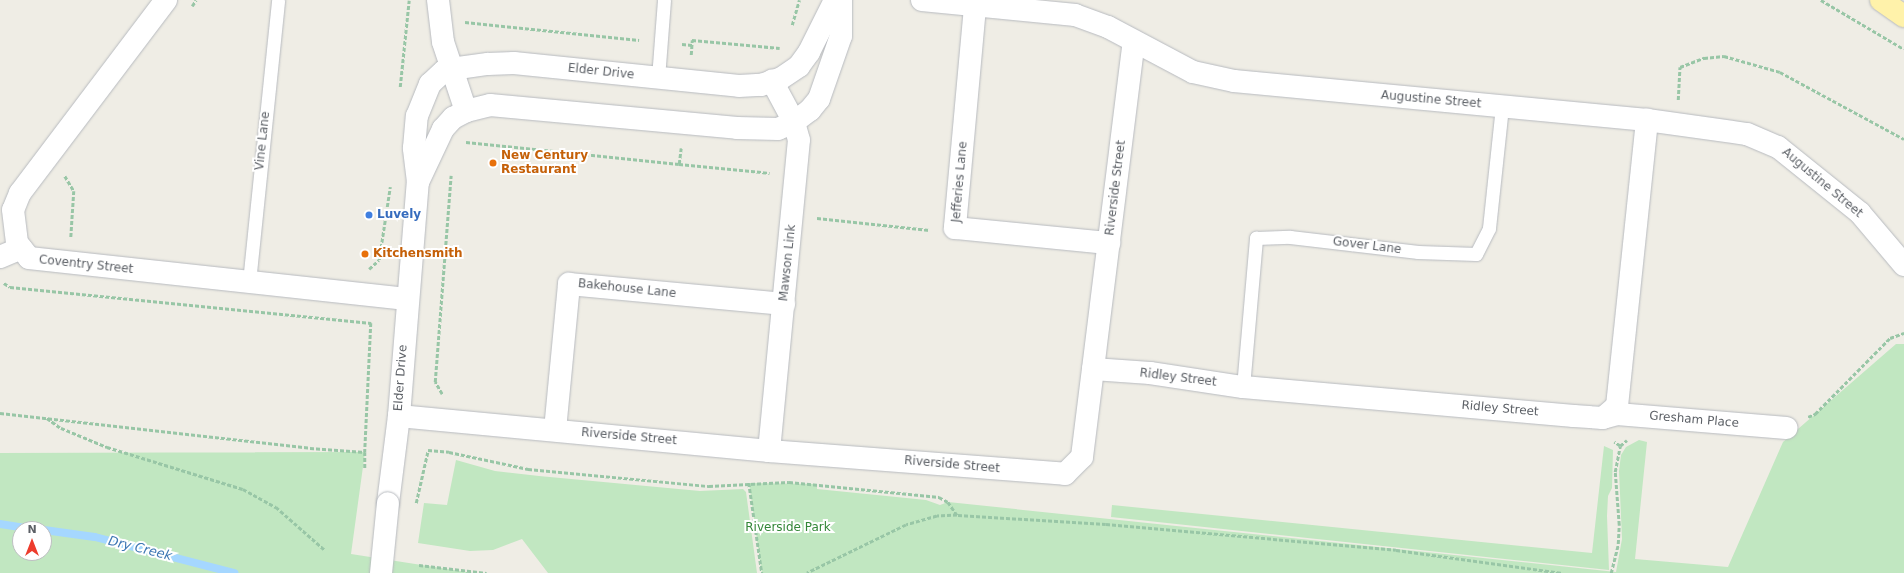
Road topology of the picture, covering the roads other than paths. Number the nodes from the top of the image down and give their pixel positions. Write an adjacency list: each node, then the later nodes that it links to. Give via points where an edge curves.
1 (166, 0): 21 (street, via 20,194 13,210 13,227)
2 (278, 0): 24 (lane, Vine Lane)
3 (438, 0): 12 (street, via 443,42)
4 (664, 0): 13 (lane)
5 (835, 0): 14 (street, Elder Drive, via 809,52 799,66 780,79)
6 (841, 0): 18 (street, Elder Drive, via 841,36 828,78 819,99 810,110)
7 (922, 0): 9 (street, Augustine Street)
8 (1881, 0): 10 (main road)
9 (975, 6): 11 (street, Augustine Street, via 1075,15 1108,27); 20 (street, Jefferies Lane, via 955,228)
10 (1904, 16)
11 (1134, 42): 15 (street, Augustine Street, via 1193,72 1234,81); 20 (street, Riverside Street)
12 (451, 69): 13 (street, Elder Drive, via 514,63); 16 (street); 19 (street, Elder Drive, via 444,71 430,84 422,98 414,148)
13 (658, 78): 14 (street, Elder Drive, via 747,86)
14 (772, 81): 18 (street, Mawson Link)
15 (1502, 107): 17 (street, Augustine Street); 28 (lane, Gover Lane, via 1489,228 1476,254 1418,252 1290,237 1256,238)
16 (466, 111): 18 (street, Elder Drive, via 490,105 761,130 778,129); 19 (street, Elder Drive, via 453,118 443,129)
17 (1647, 120): 23 (street, Augustine Street, via 1747,134 1778,147 1860,213); 30 (street, via 1617,406)
18 (794, 122): 26 (street, Mawson Link, via 799,140)
19 (418, 182): 25 (street, Elder Drive)
20 (1109, 243): 27 (street, Riverside Street)
21 (21, 248): 22 (street); 24 (street, Coventry Street, via 29,258)
22 (0, 258)
23 (1904, 265)
24 (249, 282): 25 (street, Coventry Street)
25 (407, 299): 29 (street, Elder Drive)
26 (784, 304): 32 (street, Bakehouse Lane, via 569,284); 33 (street, Mawson Link)
27 (1093, 369): 28 (street, Ridley Street, via 1150,373); 33 (street, Riverside Street, via 1082,457 1065,474)
28 (1243, 387): 30 (street, Ridley Street)
29 (399, 416): 32 (street, Riverside Street); 34 (street, Elder Drive, bridge)
30 (1603, 418): 31 (street, Gresham Place, via 1617,414)
31 (1786, 428)
32 (554, 430): 33 (street, Riverside Street)
33 (769, 451)
34 (381, 573)

